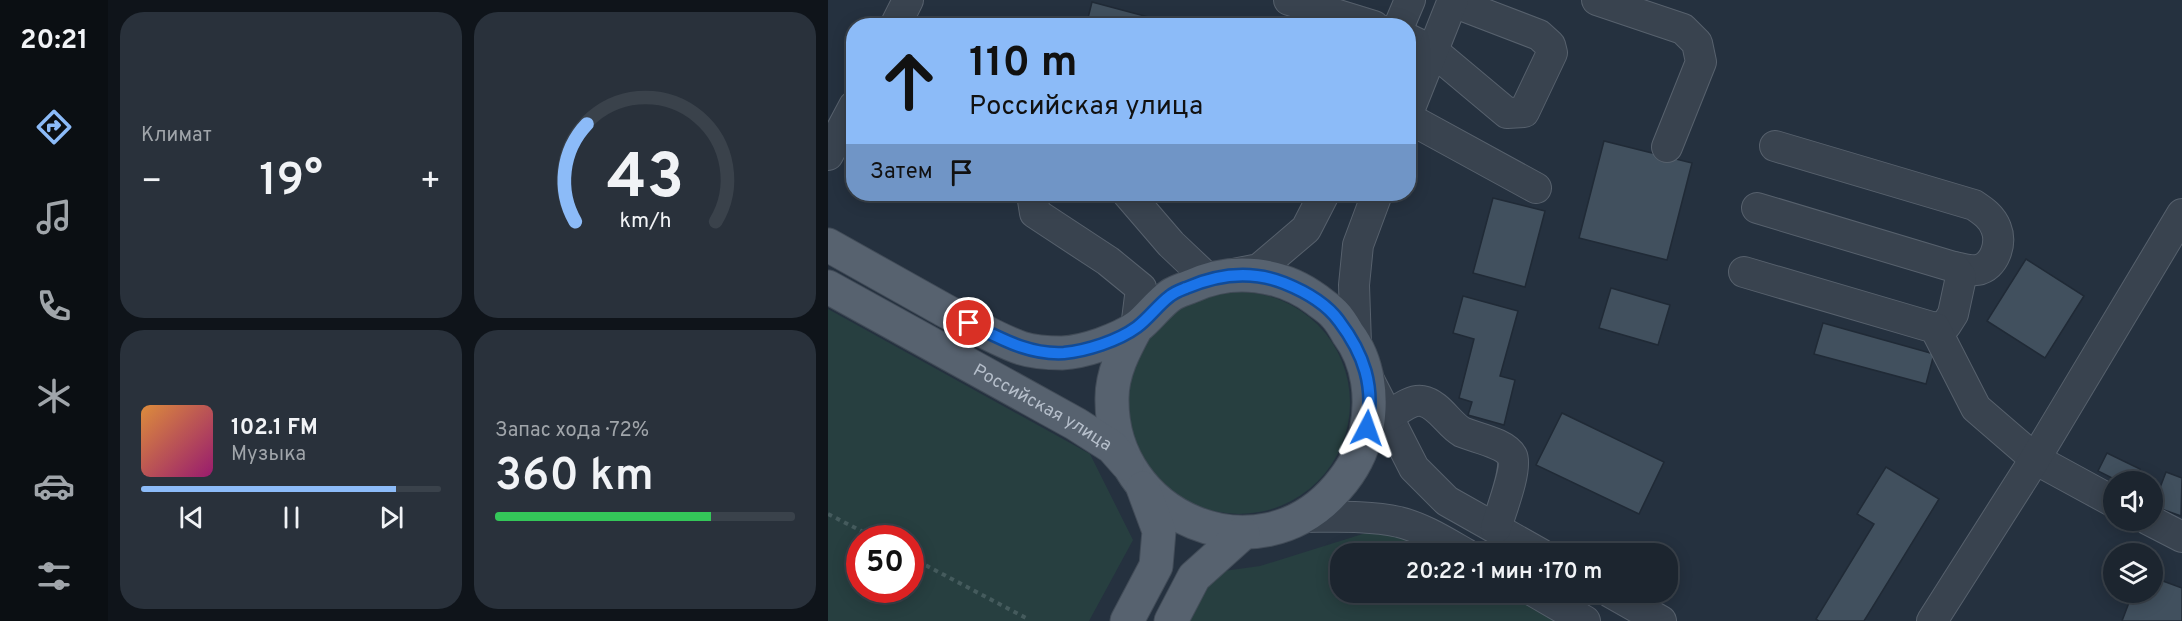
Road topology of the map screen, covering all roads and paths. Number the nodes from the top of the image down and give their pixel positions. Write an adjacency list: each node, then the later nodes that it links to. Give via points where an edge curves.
1 (908, 0): 6 (street)
2 (1290, 0): 7 (street)
3 (1410, 0): 8 (street)
4 (1597, 0): 14 (street, via 1683,29 1697,43 1701,62)
5 (1453, 1): 9 (street); 9 (street, via 1539,35 1550,45 1552,53 1524,112 1507,114)
6 (899, 18)
7 (1348, 18)
8 (1402, 18)
9 (1421, 45): 10 (street)
10 (1416, 72)
11 (1416, 120): 16 (street)
12 (846, 121): 15 (street)
13 (1775, 146): 24 (street, via 1980,209 1997,229 1992,260 1985,268 1976,270)
14 (1667, 147)
15 (828, 155)
16 (1536, 188)
17 (1033, 201): 28 (street, via 1035,213 1142,288)
18 (1134, 201): 26 (street)
19 (1320, 201): 26 (street, via 1306,229 1259,269)
20 (1374, 201): 30 (street, via 1358,244 1354,285)
21 (1757, 208): 24 (street)
22 (2182, 214): 33 (street)
23 (828, 245): 28 (main road, Российская улица, via 1023,349 1063,353 1080,350)
24 (1954, 267): 29 (street, via 1961,277 1953,314 1946,325)
25 (1744, 272): 29 (street)
26 (1208, 279): 28 (main road, Российская улица, via 1171,295); 30 (main road, Российская улица, via 1242,274 1271,278 1303,290 1334,313)
27 (828, 287): 34 (main road, Российская улица, via 1076,424 1112,447)
28 (1136, 328): 34 (main road, via 1119,359 1112,397 1117,440)
29 (1935, 328): 33 (street, via 1976,408)
30 (1356, 344): 31 (main road, Российская улица)
31 (1367, 376): 32 (street); 37 (main road, Российская улица, via 1370,412 1364,443 1350,474 1326,501)
32 (1388, 416): 39 (street, via 1414,468 1447,501); 39 (street, via 1416,401 1424,401 1461,431 1506,449 1513,457 1513,468)
33 (2035, 459): 35 (street); 53 (street)
34 (1134, 475): 41 (main road, Российская улица, via 1166,508 1206,528); 49 (main road, via 1159,531 1156,566)
35 (2103, 496)
36 (828, 514): 38 (path)
37 (1302, 517): 41 (main road, Российская улица, via 1270,530); 43 (street, via 1399,522)
38 (850, 525)
39 (1496, 528): 44 (street)
40 (2163, 528): 42 (street)
41 (1243, 533): 50 (main road, via 1194,577)
42 (2182, 537)
43 (1448, 543)
44 (1522, 543)
45 (924, 564): 48 (path, via 1026,618)
46 (1554, 603): 51 (street)
47 (1629, 603): 52 (street)
48 (1024, 621)
49 (1127, 621)
50 (1171, 621)
51 (1585, 621)
52 (1661, 621)
53 (1932, 621)

